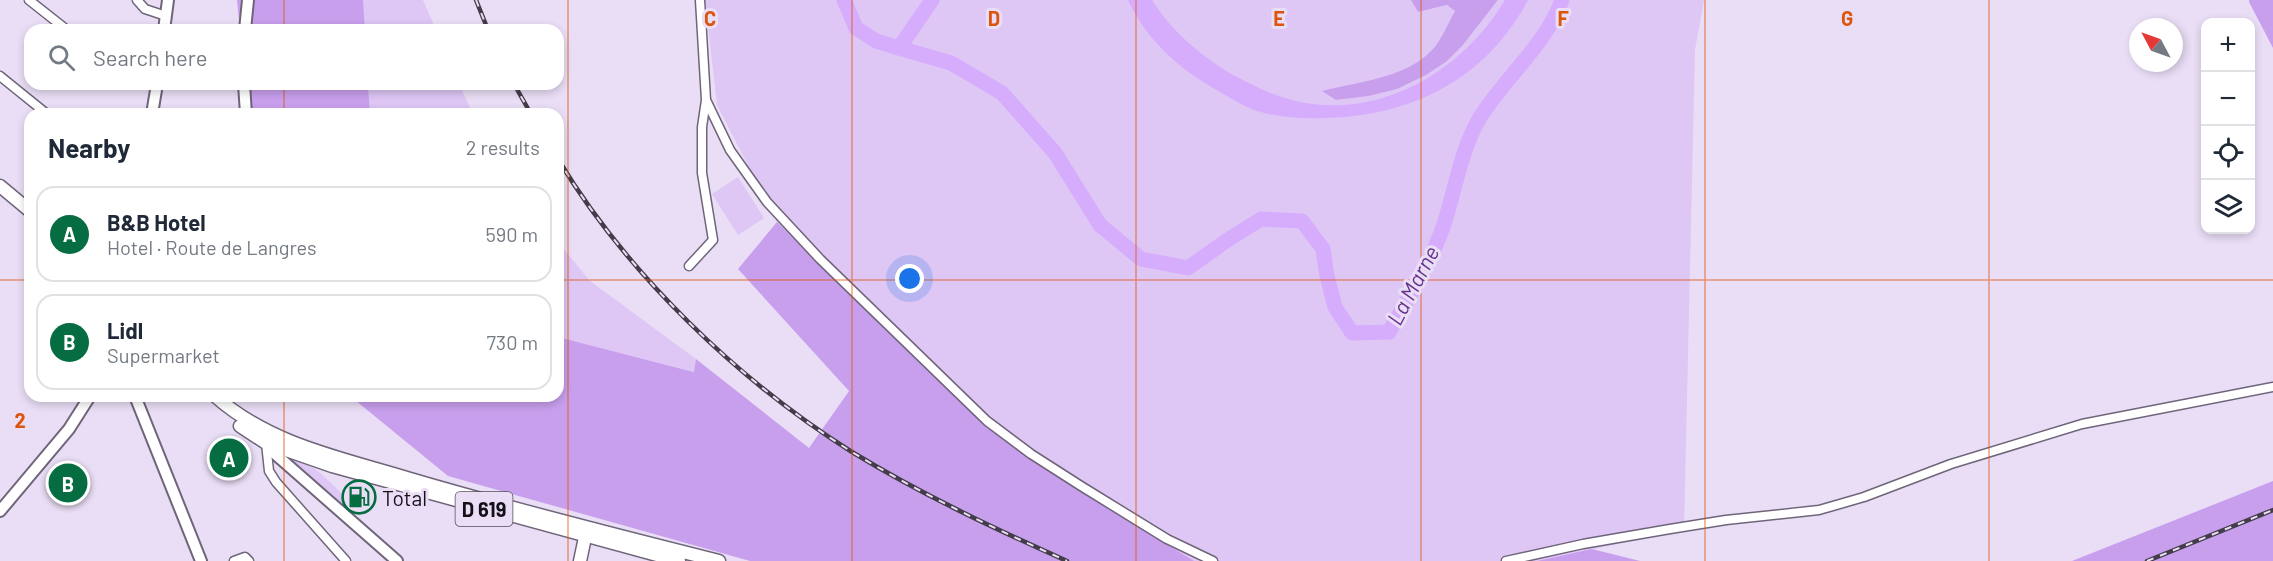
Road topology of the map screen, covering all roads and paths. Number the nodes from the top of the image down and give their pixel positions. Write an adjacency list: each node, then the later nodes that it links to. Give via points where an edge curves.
1 (29, 0): 7 (street)
2 (137, 0): 6 (street, via 145,9)
3 (168, 0): 6 (street)
4 (248, 0): 9 (street)
5 (700, 0): 13 (street)
6 (166, 16): 8 (street)
7 (59, 24)
8 (165, 24)
9 (246, 24)
10 (0, 76): 14 (street)
11 (156, 90): 15 (street)
12 (244, 90): 16 (street)
13 (706, 100): 19 (street, via 702,173 713,240); 36 (street, via 730,150 767,202 820,259 987,421 1081,486 1167,539)
14 (40, 108)
15 (153, 108)
16 (246, 108)
17 (0, 186): 18 (main road)
18 (24, 206)
19 (689, 266)
20 (2273, 387): 37 (street, via 2082,424 1819,510 1693,525)
21 (86, 402): 26 (street, via 69,429)
22 (137, 402): 28 (street)
23 (212, 402): 25 (main road, D 619)
24 (223, 402): 27 (main road, D 619, via 253,425 294,444)
25 (266, 442): 27 (main road, D 619, via 401,487); 31 (street, via 270,471 276,482); 32 (street)
26 (0, 511)
27 (586, 532): 33 (main road); 34 (main road, D 619); 35 (main road, D 619)
28 (201, 561)
29 (234, 561): 30 (street, via 245,556)
30 (249, 561)
31 (346, 561)
32 (397, 561)
33 (580, 561)
34 (676, 561)
35 (718, 561)
36 (1213, 561)
37 (1506, 561)

